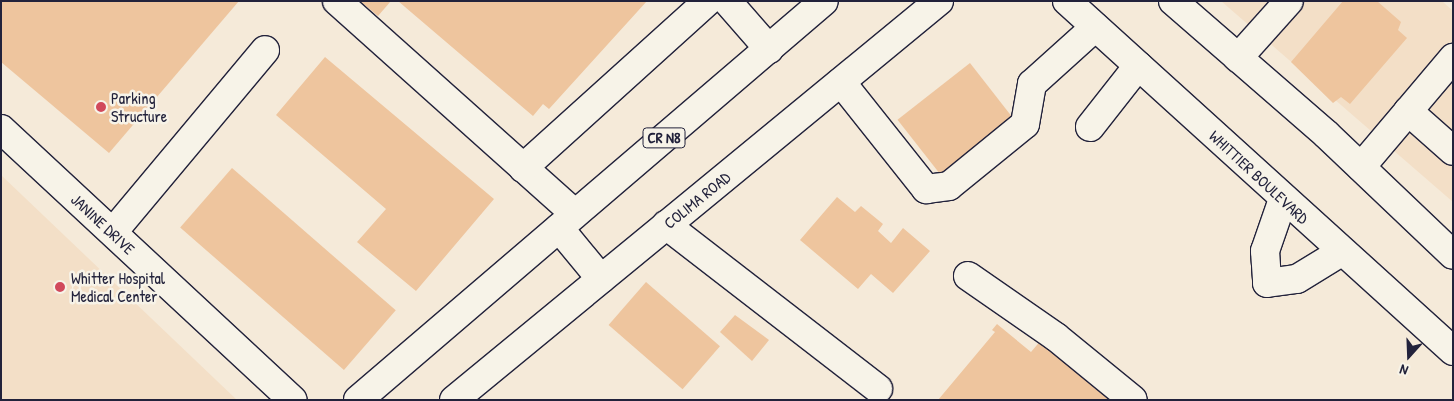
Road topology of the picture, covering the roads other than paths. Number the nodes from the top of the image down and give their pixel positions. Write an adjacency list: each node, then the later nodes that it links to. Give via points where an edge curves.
1 (337, 1): 21 (main road)
2 (708, 1): 21 (main road)
3 (727, 1): 10 (main road)
4 (824, 1): 10 (main road, CR N8)
5 (939, 1): 15 (main road, COLIMA ROAD)
6 (1067, 1): 9 (main road, WHITTIER BOULEVARD)
7 (1173, 1): 12 (main road)
8 (1288, 1): 12 (main road)
9 (1096, 27): 14 (main road, WHITTIER BOULEVARD); 15 (main road, via 1032,84 1025,124 949,186 926,189)
10 (770, 48): 23 (main road, CR N8)
11 (265, 50): 25 (main road)
12 (1238, 58): 20 (main road)
13 (1453, 58): 16 (main road)
14 (1138, 66): 17 (main road); 22 (main road, WHITTIER BOULEVARD)
15 (841, 82): 24 (main road, COLIMA ROAD)
16 (1408, 111): 19 (main road); 20 (main road)
17 (1090, 127)
18 (1, 129): 25 (main road, JANINE DRIVE)
19 (1453, 151)
20 (1360, 167): 27 (main road)
21 (523, 168): 23 (main road)
22 (1283, 199): 26 (main road, WHITTIER BOULEVARD); 26 (main road, via 1265,251 1266,283 1297,279)
23 (567, 221): 29 (main road); 33 (main road, CR N8)
24 (666, 225): 29 (main road, COLIMA ROAD); 31 (main road)
25 (113, 232): 32 (main road, JANINE DRIVE)
26 (1341, 252): 30 (main road, WHITTIER BOULEVARD)
27 (1453, 255)
28 (968, 276): 35 (main road, via 1056,337)
29 (601, 279): 34 (main road, COLIMA ROAD)
30 (1453, 351)
31 (878, 389)
32 (294, 400)
33 (358, 400)
34 (454, 400)
35 (1133, 400)

